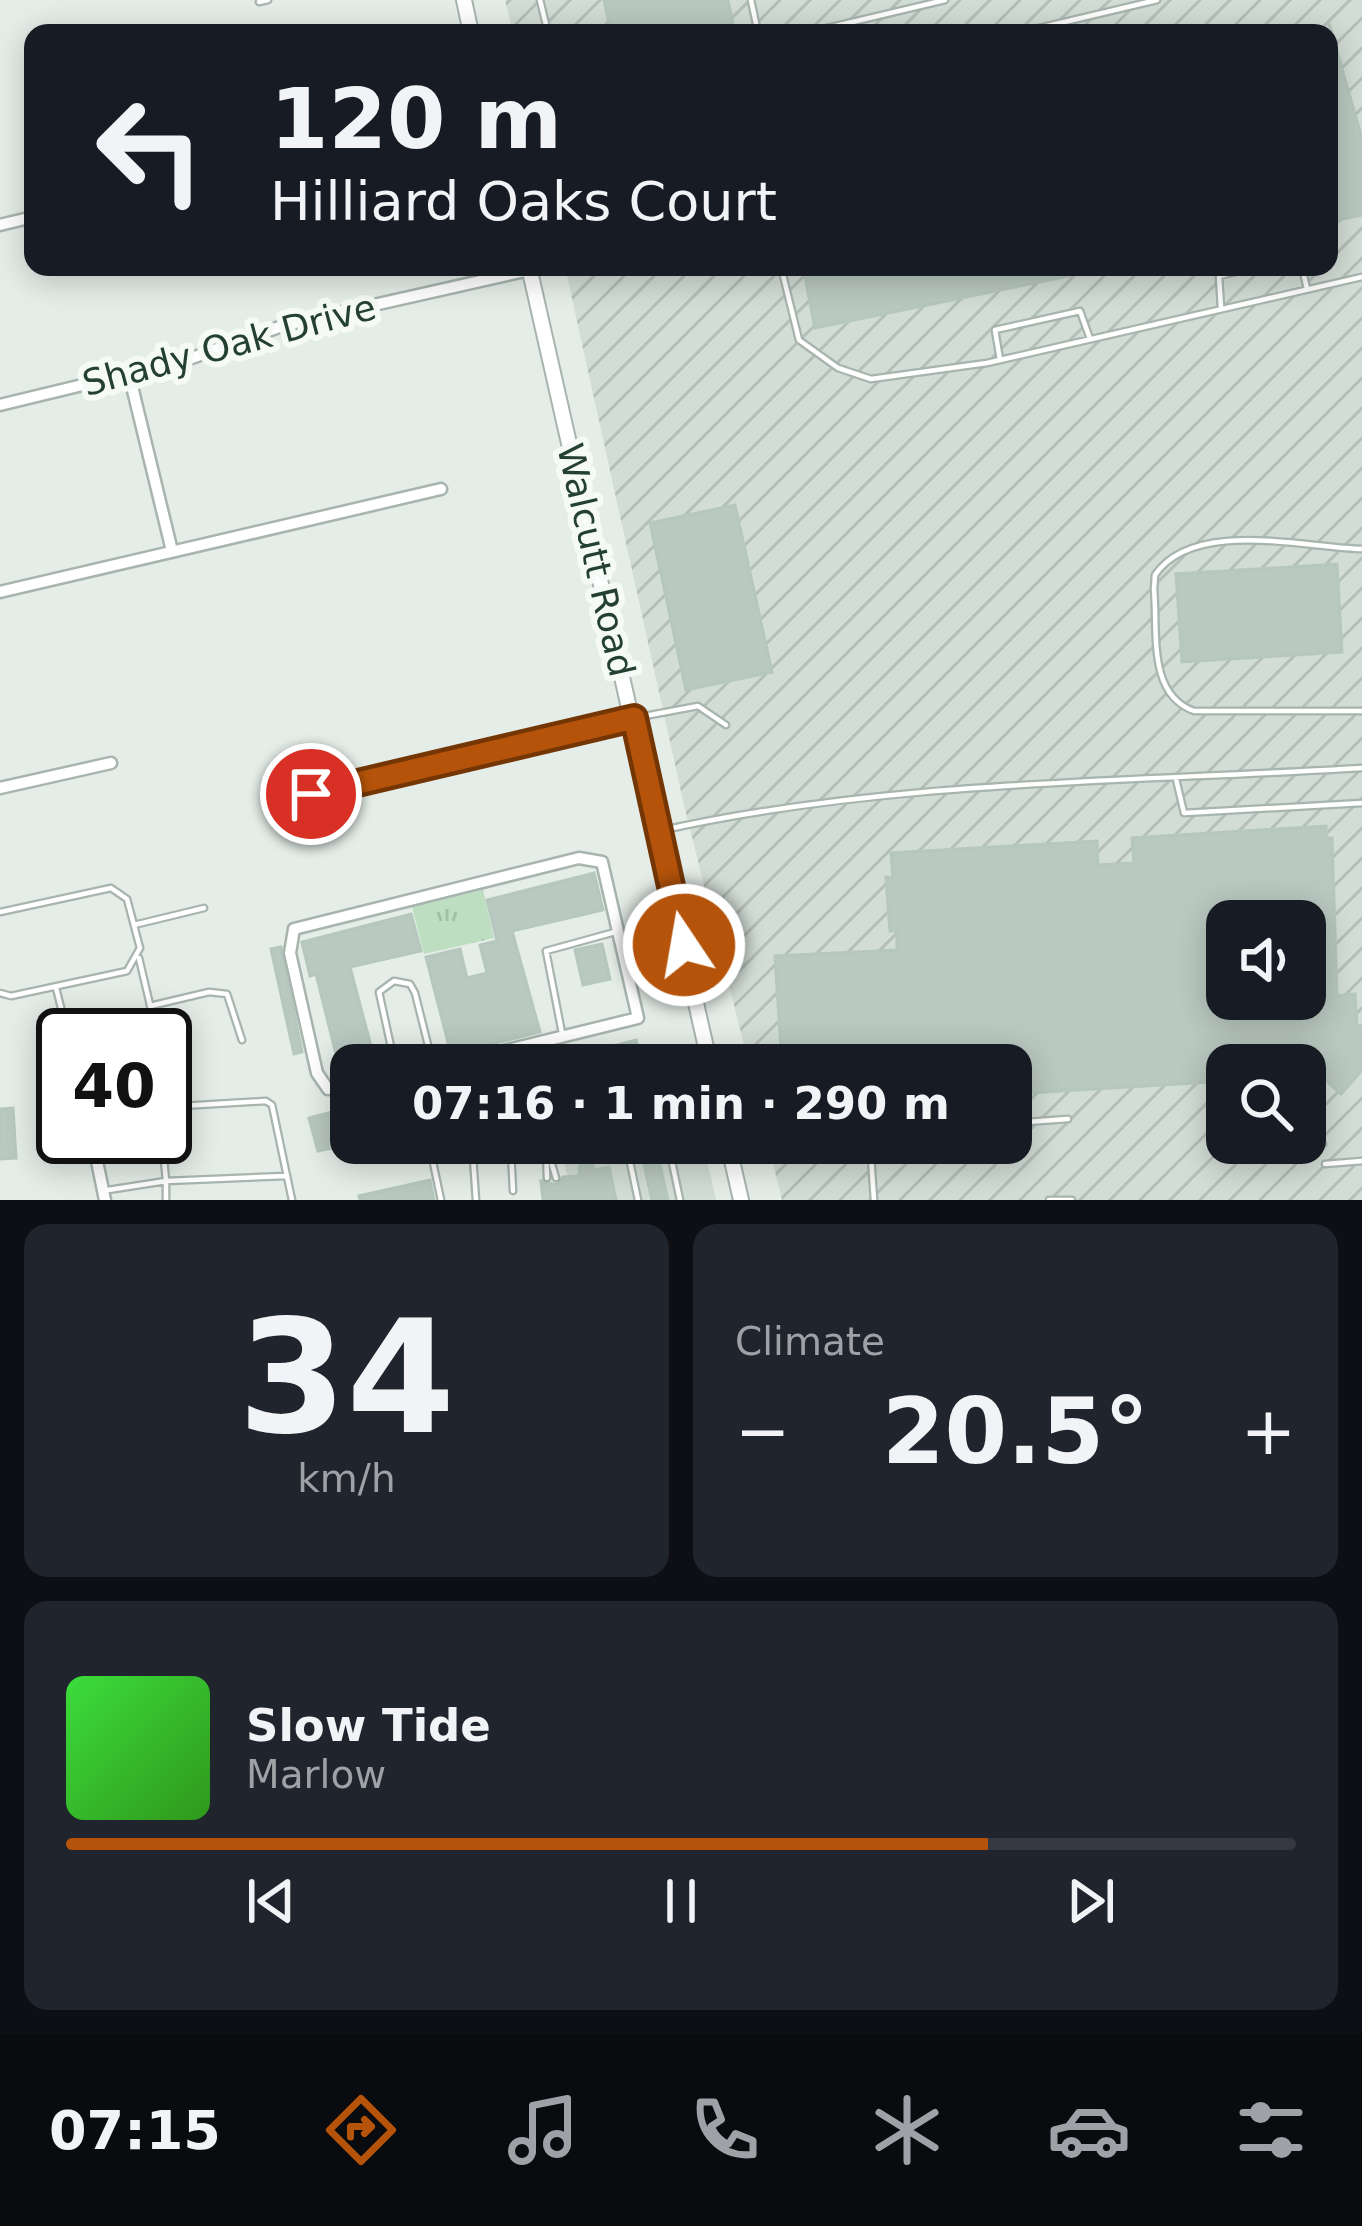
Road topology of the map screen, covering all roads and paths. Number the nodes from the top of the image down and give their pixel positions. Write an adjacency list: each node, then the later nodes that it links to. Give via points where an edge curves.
1 (268, 0): 4 (lane)
2 (945, 0): 5 (lane)
3 (1157, 0): 6 (lane)
4 (259, 2)
5 (844, 24)
6 (1056, 24)
7 (499, 276): 17 (street, Shady Oak Drive, via 285,325)
8 (536, 276): 24 (street, Walcutt Road)
9 (783, 276): 16 (lane, via 800,340 838,368 872,380)
10 (1219, 276): 14 (lane)
11 (1304, 276): 13 (lane)
12 (1362, 277): 13 (lane)
13 (1307, 289): 14 (lane)
14 (1221, 308): 15 (lane)
15 (1089, 339): 16 (lane); 16 (lane, via 1080,311 1016,325 995,330)
16 (1000, 360)
17 (129, 374): 18 (street, Shady Oak Drive); 21 (street)
18 (0, 405)
19 (441, 489): 21 (street)
20 (1362, 549): 23 (lane, via 1255,537 1177,554 1155,575 1154,589 1161,685 1176,705)
21 (172, 551): 22 (street)
22 (0, 592)
23 (1362, 711)
24 (634, 718): 25 (lane, via 698,706); 30 (street); 32 (street, Walcutt Road)
25 (726, 725)
26 (111, 763): 29 (street)
27 (1362, 768): 28 (lane)
28 (1176, 779): 31 (lane, via 1184,813); 32 (lane, via 759,808)
29 (0, 788)
30 (311, 794)
31 (1362, 803)
32 (659, 831): 37 (street, Walcutt Road)
33 (204, 908): 35 (lane)
34 (0, 912): 35 (lane, via 111,888 127,898)
35 (134, 925): 38 (lane)
36 (621, 931): 39 (street); 44 (lane, via 546,951); 50 (street, via 607,872 591,858 304,924 290,934 316,1073)
37 (684, 945): 39 (street); 49 (street, Walcutt Road)
38 (139, 958): 40 (lane, via 127,971); 42 (lane)
39 (628, 958): 44 (street, via 638,1018)
40 (56, 988): 41 (lane); 43 (lane)
41 (0, 993)
42 (150, 1006): 45 (lane, via 227,994)
43 (61, 1008)
44 (563, 1039): 48 (street)
45 (242, 1040)
46 (390, 1044): 47 (lane, via 380,992 394,982 410,983)
47 (428, 1044)
48 (541, 1044)
49 (705, 1044)
50 (330, 1089)
51 (192, 1105): 67 (lane, via 266,1101)
52 (1068, 1119): 53 (lane)
53 (1032, 1122)
54 (1362, 1161): 66 (lane)
55 (98, 1164): 72 (street)
56 (164, 1164): 70 (lane)
57 (433, 1164): 75 (lane)
58 (473, 1164): 76 (lane)
59 (512, 1164): 71 (lane)
60 (547, 1164): 68 (lane)
61 (552, 1164): 69 (lane)
62 (631, 1164): 77 (lane)
63 (671, 1164): 78 (lane)
64 (733, 1164): 79 (street)
65 (871, 1164): 80 (lane)
66 (1326, 1164)
67 (286, 1176): 70 (lane); 74 (lane)
68 (547, 1178)
69 (556, 1178)
70 (166, 1181): 72 (lane); 73 (lane)
71 (513, 1191)
72 (105, 1196)
73 (166, 1200)
74 (292, 1200)
75 (441, 1200)
76 (476, 1200)
77 (638, 1200)
78 (680, 1200)
79 (741, 1200)
80 (874, 1200)
81 (1049, 1200): 82 (lane)
82 (1072, 1200)

